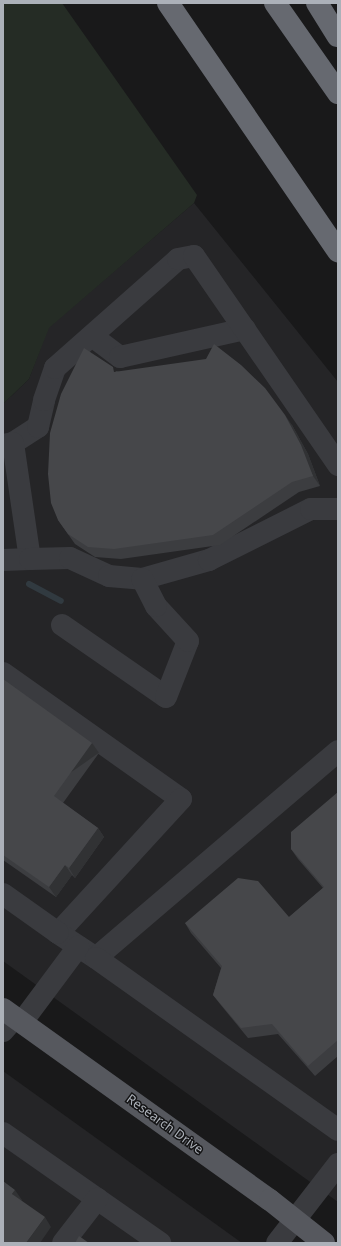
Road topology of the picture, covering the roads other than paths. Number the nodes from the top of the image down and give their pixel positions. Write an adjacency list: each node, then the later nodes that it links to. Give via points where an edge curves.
1 (168, 3): 6 (highway)
2 (275, 3): 5 (highway)
3 (317, 3): 4 (highway)
4 (338, 36)
5 (338, 93)
6 (338, 251)
7 (245, 329): 8 (lane, via 120,357); 8 (lane, via 194,256 178,259); 10 (lane)
8 (92, 336): 9 (lane, via 55,368 38,426)
9 (8, 444): 12 (lane)
10 (338, 465)
11 (338, 509): 14 (lane, via 311,509 209,560)
12 (30, 558): 13 (lane); 14 (lane, via 70,558 109,576)
13 (3, 560)
14 (142, 579): 15 (lane, via 156,606 188,641 166,696)
15 (62, 625)
16 (3, 673): 19 (lane, via 181,799)
17 (338, 751): 21 (lane)
18 (3, 894): 19 (lane)
19 (58, 933): 20 (lane)
20 (78, 947): 21 (lane); 22 (lane)
21 (96, 958): 23 (lane)
22 (11, 1020): 27 (main road, Research Drive)
23 (335, 1124)
24 (3, 1133): 26 (lane)
25 (338, 1164): 27 (lane)
26 (97, 1199): 28 (lane); 29 (lane)
27 (294, 1218): 30 (lane); 31 (main road, Research Drive)
28 (63, 1243)
29 (160, 1243)
30 (276, 1243)
31 (324, 1243)

